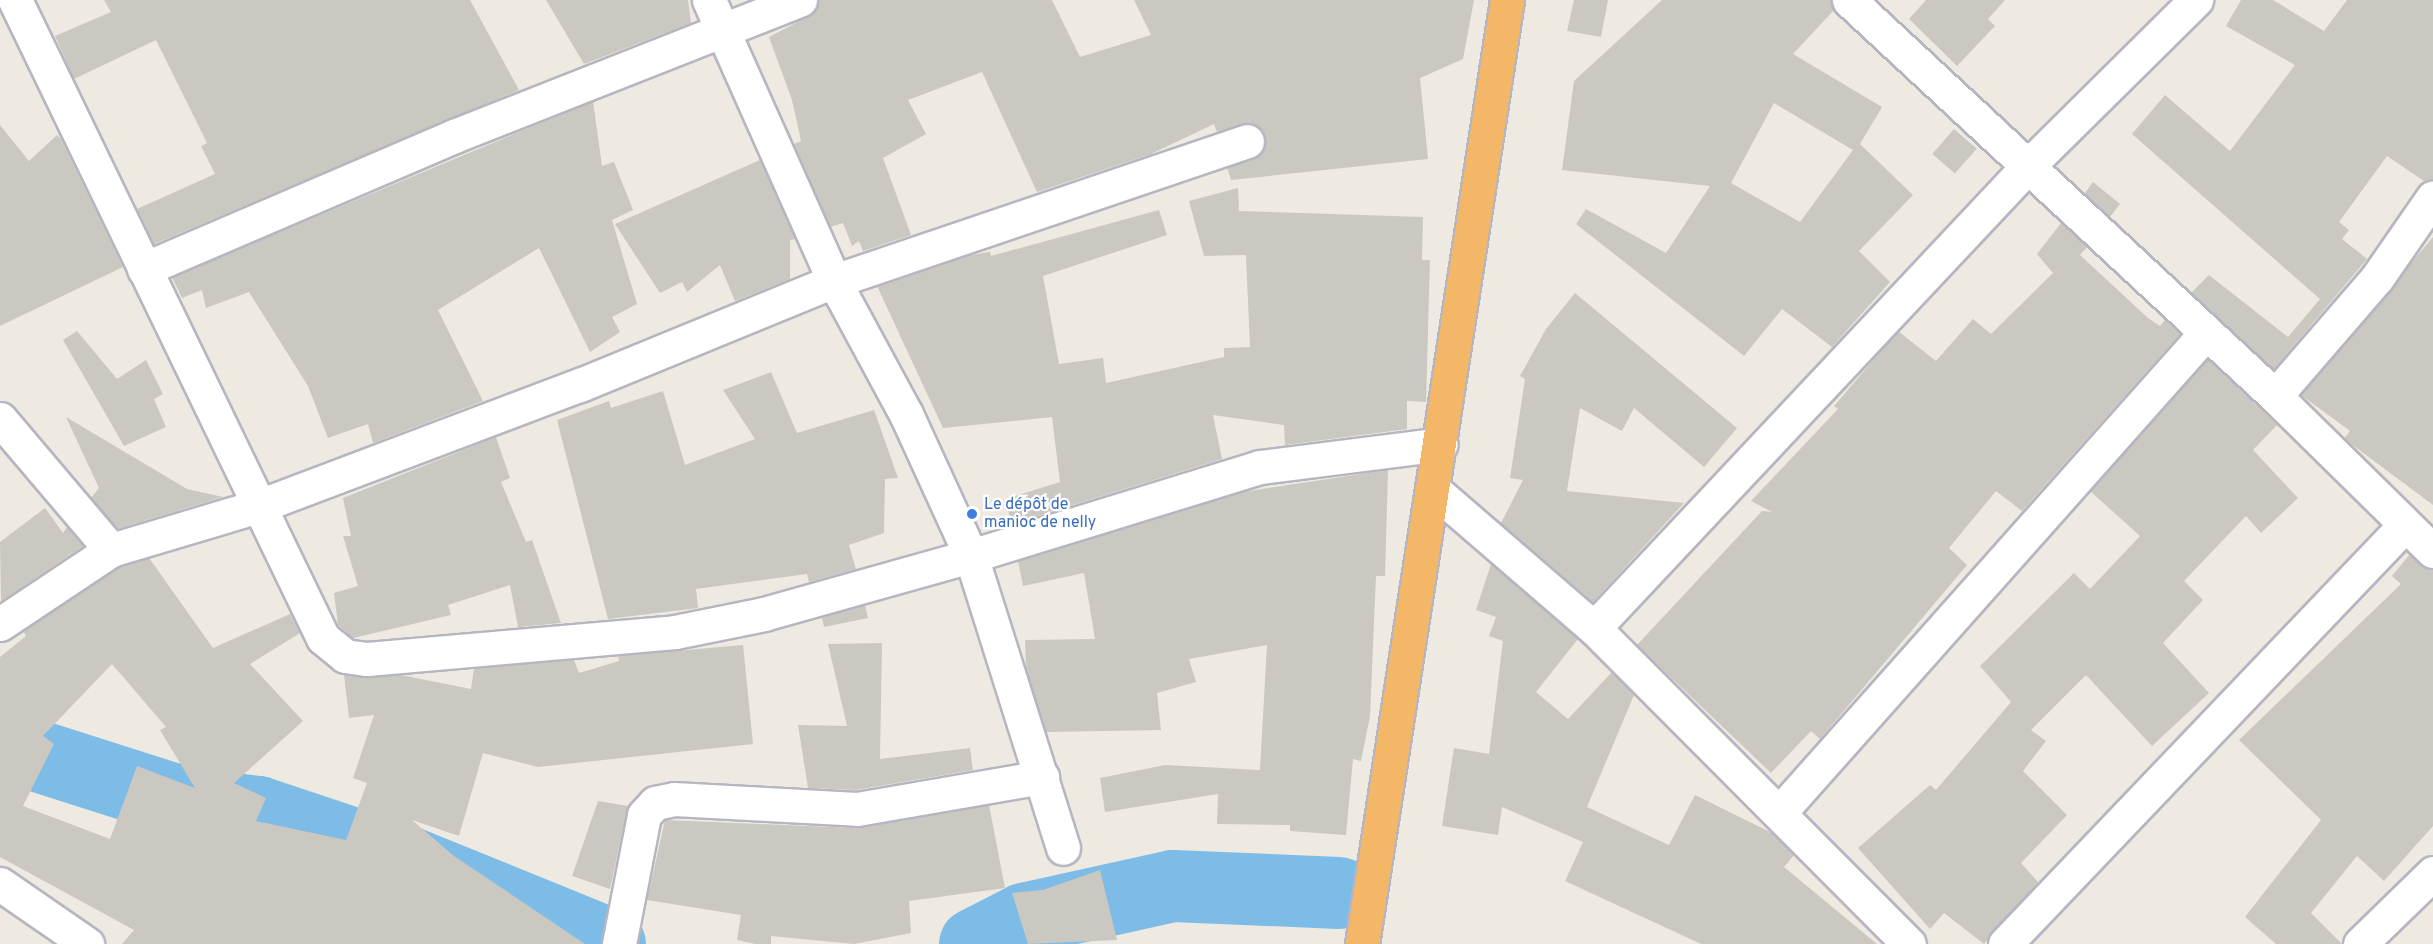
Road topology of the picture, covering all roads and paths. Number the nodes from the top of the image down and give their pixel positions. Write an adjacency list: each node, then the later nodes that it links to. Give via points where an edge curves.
1 (15, 0): 10 (street)
2 (800, 0): 6 (street)
3 (1507, 0): 15 (highway)
4 (1849, 0): 8 (street)
5 (2196, 0): 8 (street)
6 (715, 14): 10 (street); 11 (street)
7 (1247, 141): 11 (street)
8 (2027, 167): 12 (street); 23 (street)
9 (2433, 197): 13 (street, via 2377,278)
10 (144, 269): 17 (street)
11 (834, 281): 17 (street, via 580,386); 21 (street, via 906,414)
12 (2204, 334): 13 (street); 25 (street)
13 (2275, 396): 18 (street)
14 (0, 418): 19 (street)
15 (1441, 444): 16 (highway); 21 (street, via 1260,467)
16 (1434, 490): 23 (street); 31 (highway)
17 (259, 506): 19 (street); 21 (street, via 323,638 345,656 367,659 675,632 764,614)
18 (2405, 525): 20 (street); 33 (street)
19 (111, 550): 22 (street)
20 (2433, 551)
21 (971, 556): 24 (street)
22 (0, 624)
23 (1594, 628): 25 (street)
24 (1042, 777): 26 (street); 30 (street, via 857,809 674,799 655,803 644,815)
25 (1779, 813): 32 (street)
26 (1064, 848)
27 (2433, 873): 34 (street)
28 (0, 884): 29 (street)
29 (87, 944)
30 (619, 944)
31 (1362, 944)
32 (1910, 944)
33 (2005, 944)
34 (2360, 944)

